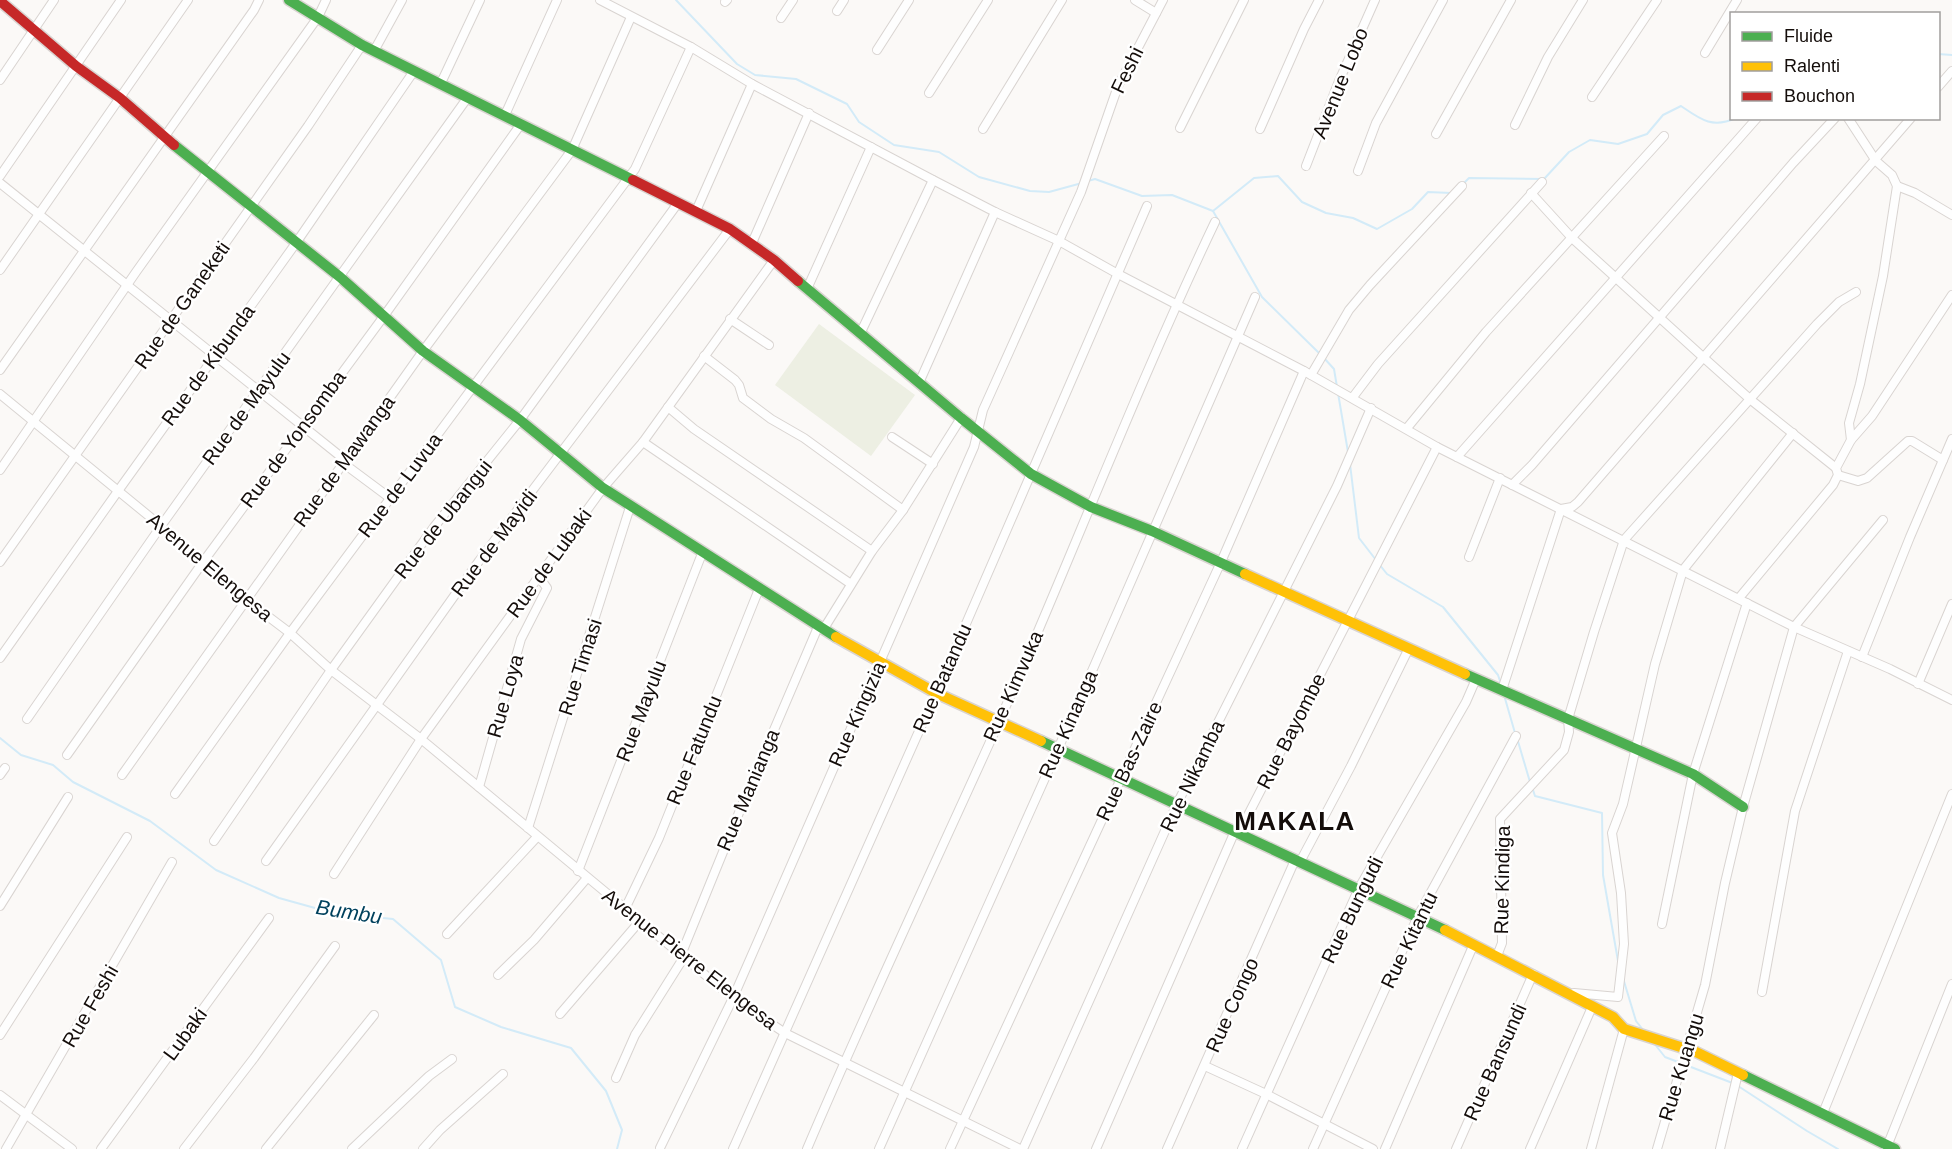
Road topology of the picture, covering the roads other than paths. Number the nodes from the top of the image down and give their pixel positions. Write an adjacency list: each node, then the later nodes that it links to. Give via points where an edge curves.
1 (54, 0): 32 (street)
2 (122, 0): 38 (street)
3 (188, 0): 48 (street)
4 (259, 0): 62 (street)
5 (289, 0): 29 (street)
6 (326, 0): 29 (street)
7 (402, 0): 36 (street)
8 (480, 0): 42 (street)
9 (557, 0): 50 (street)
10 (600, 0): 30 (street)
11 (793, 0): 31 (street)
12 (844, 0): 27 (street)
13 (909, 0): 35 (street)
14 (988, 0): 45 (street)
15 (1062, 0): 58 (street)
16 (1135, 0): 28 (street)
17 (1163, 0): 28 (street, Feshi)
18 (1244, 0): 57 (street)
19 (1319, 0): 59 (street)
20 (1375, 0): 66 (street, Avenue Lobo)
21 (1443, 0): 67 (street, via 1376,123)
22 (1511, 0): 60 (street)
23 (1583, 0): 56 (street, via 1548,57)
24 (1657, 0): 47 (street)
25 (0, 1): 32 (street)
26 (1735, 1): 37 (street)
27 (837, 11)
28 (1156, 14): 87 (street, Feshi, via 1118,86 1081,192)
29 (318, 17): 33 (street); 68 (street)
30 (631, 17): 34 (street); 64 (street, Rue de Mawanga)
31 (781, 18)
32 (34, 29): 38 (street); 41 (street)
33 (362, 45): 36 (street); 78 (street, Rue de Ganeketi)
34 (691, 47): 43 (street); 70 (street, Rue de Luvua, via 641,161)
35 (877, 50)
36 (374, 51): 39 (street)
37 (1705, 53)
38 (75, 66): 48 (street); 69 (street)
39 (414, 71): 42 (street); 88 (street, Rue de Kibunda)
40 (1952, 71): 44 (street)
41 (0, 80)
42 (441, 82): 46 (street)
43 (752, 84): 49 (street); 80 (street)
44 (1940, 85)
45 (929, 93)
46 (468, 97): 50 (street); 94 (street, Rue de Mayulu)
47 (1592, 97)
48 (120, 98): 62 (street); 82 (street)
49 (809, 113): 63 (street); 89 (street)
50 (505, 115): 55 (street)
51 (1755, 120): 95 (street)
52 (1833, 120): 103 (street)
53 (1849, 120): 65 (street)
54 (1909, 120): 65 (street)
55 (521, 124): 64 (street); 102 (street, Rue de Yonsomba)
56 (1515, 125)
57 (1180, 128)
58 (983, 129)
59 (1260, 129)
60 (1436, 134)
61 (1664, 136): 86 (street)
62 (165, 138): 68 (street); 90 (street)
63 (871, 147): 71 (street); 97 (street)
64 (572, 150): 70 (street); 109 (street, Rue de Mawanga)
65 (1875, 161): 75 (street, via 1892,175); 112 (street)
66 (1306, 166)
67 (1358, 171)
68 (208, 172): 78 (street); 96 (street)
69 (0, 176)
70 (628, 178): 77 (street); 116 (street, Rue de Luvua)
71 (933, 180): 81 (street); 106 (street)
72 (1542, 182): 76 (street)
73 (0, 183): 82 (street)
74 (1462, 186): 114 (street, Rue Bas-Zaire, via 1349,310)
75 (1897, 186): 83 (street); 132 (street, via 1883,276 1849,423)
76 (1531, 194): 86 (street); 119 (street)
77 (678, 203): 80 (street); 124 (street, Rue de Ubangui)
78 (251, 206): 88 (street); 105 (street, Rue de Ganeketi)
79 (1147, 206): 93 (street, Rue Batandu)
80 (696, 211): 85 (street)
81 (995, 212): 87 (street); 115 (street)
82 (39, 214): 90 (street); 92 (street)
83 (1952, 215)
84 (1215, 222): 101 (street, Rue Kimvuka)
85 (730, 229): 89 (street); 135 (street, Rue de Mayidi)
86 (1572, 238): 95 (street); 127 (street, via 1486,332)
87 (1059, 241): 93 (street); 128 (street, Rue Kingizia, via 982,410)
88 (297, 243): 94 (street); 110 (street, Rue de Kibunda)
89 (752, 243): 91 (street)
90 (84, 251): 96 (street); 113 (street)
91 (774, 260): 97 (street); 104 (street, Rue de Lubaki)
92 (0, 270)
93 (1118, 274): 101 (street); 143 (street, Rue Batandu)
94 (340, 277): 102 (street); 117 (street, Rue de Mayulu)
95 (1617, 278): 103 (street); 137 (street)
96 (128, 285): 105 (street); 125 (street)
97 (807, 289): 106 (street)
98 (1856, 292): 120 (street, via 1839,302 1817,324)
99 (1952, 295): 132 (street, via 1872,417)
100 (1255, 297): 107 (street, Rue Kinanga)
101 (1176, 304): 107 (street); 150 (street, Rue Kimvuka)
102 (384, 316): 109 (street); 126 (street, Rue de Yonsomba)
103 (1660, 318): 112 (street); 145 (street)
104 (730, 319): 108 (street); 111 (street, Rue de Lubaki)
105 (171, 321): 110 (street); 136 (street, Rue de Ganeketi)
106 (861, 332): 115 (street)
107 (1236, 337): 114 (street); 155 (street, Rue Kinanga)
108 (769, 345)
109 (423, 351): 116 (street); 139 (street, Rue de Mawanga)
110 (215, 356): 117 (street); 147 (street, Rue de Kibunda)
111 (704, 356): 121 (street, Rue de Lubaki); 152 (street, via 735,380 743,398)
112 (1704, 358): 120 (street); 151 (street, via 1575,504)
113 (0, 370)
114 (1308, 373): 119 (street); 162 (street, Rue Bas-Zaire)
115 (919, 383): 123 (street)
116 (475, 386): 124 (street); 148 (street, Rue de Luvua)
117 (259, 390): 126 (street); 154 (street, Rue de Mayulu)
118 (0, 394): 125 (street, Avenue Elengesa)
119 (1353, 397): 122 (street)
120 (1751, 400): 129 (street); 156 (street)
121 (668, 407): 133 (street, Rue de Lubaki); 158 (street)
122 (1371, 408): 127 (street); 167 (street, Rue Nikamba)
123 (961, 418): 128 (street); 140 (street, Rue Manianga)
124 (520, 420): 135 (street); 181 (street, Rue de Ubangui, via 434,527)
125 (33, 423): 136 (street, Avenue Elengesa); 141 (street)
126 (302, 425): 139 (street); 161 (street, Rue de Yonsomba)
127 (1407, 428): 134 (street)
128 (978, 430): 143 (street); 180 (street, Rue Kingizia)
129 (1793, 433): 142 (street); 163 (street)
130 (892, 437): 140 (street)
131 (1952, 439): 138 (street)
132 (1851, 440): 142 (street)
133 (643, 442): 146 (street, Rue de Lubaki); 165 (street)
134 (1437, 447): 137 (street); 172 (street, Rue Bayombe)
135 (561, 455): 146 (street); 187 (street, Rue de Mayidi)
136 (75, 457): 147 (street, Avenue Elengesa); 160 (street, Rue de Ganeketi)
137 (1457, 457): 144 (street)
138 (1943, 460): 142 (street, via 1908,441 1867,478 1858,481); 178 (street)
139 (344, 462): 148 (street); 169 (street, Rue de Mawanga)
140 (933, 464): 152 (street, Rue Manianga)
141 (0, 470)
142 (1837, 471): 168 (street, via 1833,485)
143 (1031, 474): 150 (street); 185 (street, Rue Batandu)
144 (1500, 478): 145 (street); 159 (street)
145 (1512, 484): 151 (street)
146 (603, 488): 149 (street); 164 (street, Rue de Lubaki)
147 (118, 491): 154 (street, Avenue Elengesa); 179 (street, Rue de Kibunda)
148 (390, 498): 175 (street, Rue de Luvua)
149 (630, 507): 157 (street); 205 (street, Rue Timasi)
150 (1091, 507): 155 (street); 190 (street, Rue Kimvuka)
151 (1561, 509): 156 (street); 184 (street)
152 (903, 510): 158 (street, Rue Manianga)
153 (1883, 520): 173 (street)
154 (161, 526): 161 (street, Avenue Elengesa); 188 (street, Rue de Mayulu)
155 (1152, 531): 162 (street); 194 (street, Rue Kinanga)
156 (1624, 540): 163 (street); 189 (street, Rue Kindiga)
157 (703, 551): 166 (street); 213 (street, Rue Mayulu)
158 (872, 551): 165 (street, Rue Manianga)
159 (1469, 557)
160 (0, 562)
161 (203, 562): 169 (street, Avenue Elengesa); 195 (street, Rue de Yonsomba)
162 (1221, 562): 167 (street); 198 (street, Rue Bas-Zaire)
163 (1683, 570): 168 (street); 193 (street)
164 (539, 577): 192 (street, Rue de Lubaki); 199 (street, Rue Loya, via 547,588 521,639)
165 (851, 584): 174 (street, Rue Manianga)
166 (759, 589): 174 (street); 218 (street, Rue Fatundu, via 659,838)
167 (1284, 592): 172 (street); 203 (street, Rue Nikamba)
168 (1739, 598): 170 (street)
169 (246, 599): 175 (street, Avenue Elengesa); 197 (street, Rue de Mawanga)
170 (1747, 603): 173 (street); 196 (street)
171 (1952, 604): 183 (street)
172 (1347, 622): 176 (street); 206 (street, Rue Bayombe, via 1246,819)
173 (1794, 627): 177 (street); 204 (street, Rue Kuangu)
174 (820, 628): 180 (street); 226 (street, Rue Manianga, via 751,782)
175 (290, 633): 181 (street, Avenue Elengesa); 200 (street, Rue de Luvua)
176 (1409, 648): 182 (street); 211 (street, Rue Congo, via 1351,766)
177 (1848, 651): 178 (street); 231 (street, via 1796,811)
178 (1862, 657): 183 (street)
179 (0, 658)
180 (880, 662): 185 (street); 233 (street, Rue Kingizia)
181 (331, 670): 187 (street, Avenue Elengesa); 209 (street, Rue de Ubangui)
182 (1476, 679): 184 (street); 216 (street, Rue Bungudi)
183 (1918, 684): 186 (street)
184 (1502, 690): 189 (street)
185 (936, 693): 190 (street); 238 (street, Rue Batandu)
186 (1952, 700)
187 (375, 705): 192 (street, Avenue Elengesa); 210 (street, Rue de Mayidi)
188 (27, 719)
189 (1568, 719): 193 (street); 227 (street, Rue Kindiga, via 1564,750 1500,819 1502,944)
190 (999, 722): 194 (street); 242 (street, Rue Kimvuka)
191 (1515, 736): 219 (street, Rue Kitantu)
192 (421, 739): 199 (street, Avenue Pierre Elengesa); 214 (street, Rue de Lubaki)
193 (1636, 747): 196 (street); 232 (street, via 1612,833 1624,944 1618,997)
194 (1058, 749): 198 (street); 247 (street, Rue Kinanga)
195 (67, 755)
196 (1693, 774): 204 (street); 222 (street)
197 (122, 775)
198 (1121, 777): 203 (street); 252 (street, Rue Bas-Zaire)
199 (479, 787): 205 (street, Avenue Pierre Elengesa)
200 (174, 794)
201 (1952, 794): 250 (street)
202 (68, 797): 217 (street)
203 (1177, 804): 206 (street); 267 (street, Rue Nikamba)
204 (1743, 807): 240 (street, Rue Kuangu, via 1705,985)
205 (528, 828): 208 (street, Avenue Pierre Elengesa)
206 (1235, 831): 211 (street); 268 (street, Rue Bayombe)
207 (127, 837): 239 (street)
208 (537, 837): 213 (street, Avenue Pierre Elengesa); 223 (street)
209 (214, 841)
210 (266, 861)
211 (1298, 861): 216 (street); 243 (street, Rue Congo)
212 (172, 862): 251 (street, Rue Feshi)
213 (578, 871): 215 (street, Avenue Pierre Elengesa)
214 (334, 874)
215 (587, 878): 218 (street, Avenue Pierre Elengesa); 229 (street)
216 (1359, 888): 219 (street); 248 (street, Rue Bungudi)
217 (0, 906)
218 (625, 909): 221 (street, Avenue Pierre Elengesa)
219 (1418, 916): 224 (street); 253 (street, Rue Kitantu)
220 (269, 918): 257 (street, Lubaki)
221 (640, 921): 226 (street, Avenue Pierre Elengesa); 235 (street)
222 (1662, 924)
223 (447, 934)
224 (1473, 945): 227 (street); 273 (street, Rue Kindiga)
225 (335, 946): 258 (street)
226 (682, 956): 233 (street, Avenue Pierre Elengesa); 246 (street, Rue Manianga, via 635,1035)
227 (1497, 956): 228 (street)
228 (1533, 974): 232 (street); 274 (street, Rue Bansundi)
229 (498, 975)
230 (1952, 984): 254 (street)
231 (1762, 992)
232 (1569, 993): 234 (street)
233 (733, 998): 238 (street, Avenue Pierre Elengesa); 262 (street, Rue Kingizia)
234 (1592, 1006): 237 (street, via 1613,1017); 275 (street)
235 (560, 1014)
236 (375, 1015): 259 (street)
237 (1624, 1029): 240 (street); 276 (street)
238 (785, 1033): 242 (street, Avenue Pierre Elengesa); 263 (street, Rue Batandu)
239 (0, 1035)
240 (1687, 1049): 244 (street); 277 (street, Rue Kuangu)
241 (452, 1059): 260 (street)
242 (843, 1062): 247 (street, Avenue Pierre Elengesa); 264 (street, Rue Kimvuka)
243 (1205, 1066): 248 (street); 269 (street, Rue Congo)
244 (1738, 1073): 250 (street); 278 (street)
245 (503, 1074): 261 (street)
246 (616, 1078)
247 (904, 1093): 252 (street, Avenue Pierre Elengesa); 265 (street, Rue Kinanga)
248 (1266, 1094): 253 (street); 270 (street, Rue Bungudi)
249 (0, 1095): 251 (street)
250 (1823, 1113): 254 (street)
251 (27, 1115): 255 (street, Rue Feshi); 256 (street)
252 (963, 1121): 266 (street, Rue Bas-Zaire); 267 (street, Avenue Pierre Elengesa)
253 (1324, 1124): 271 (street, Rue Kitantu); 272 (street)
254 (1890, 1148)
255 (6, 1149)
256 (72, 1149)
257 (101, 1149)
258 (184, 1149)
259 (266, 1149)
260 (352, 1149)
261 (423, 1149)
262 (660, 1149)
263 (734, 1149)
264 (807, 1149)
265 (879, 1149)
266 (950, 1149)
267 (1021, 1149)
268 (1096, 1149)
269 (1167, 1149)
270 (1242, 1149)
271 (1313, 1149)
272 (1373, 1149)
273 (1385, 1149)
274 (1456, 1149)
275 (1530, 1149)
276 (1591, 1149)
277 (1657, 1149)
278 (1720, 1149)

